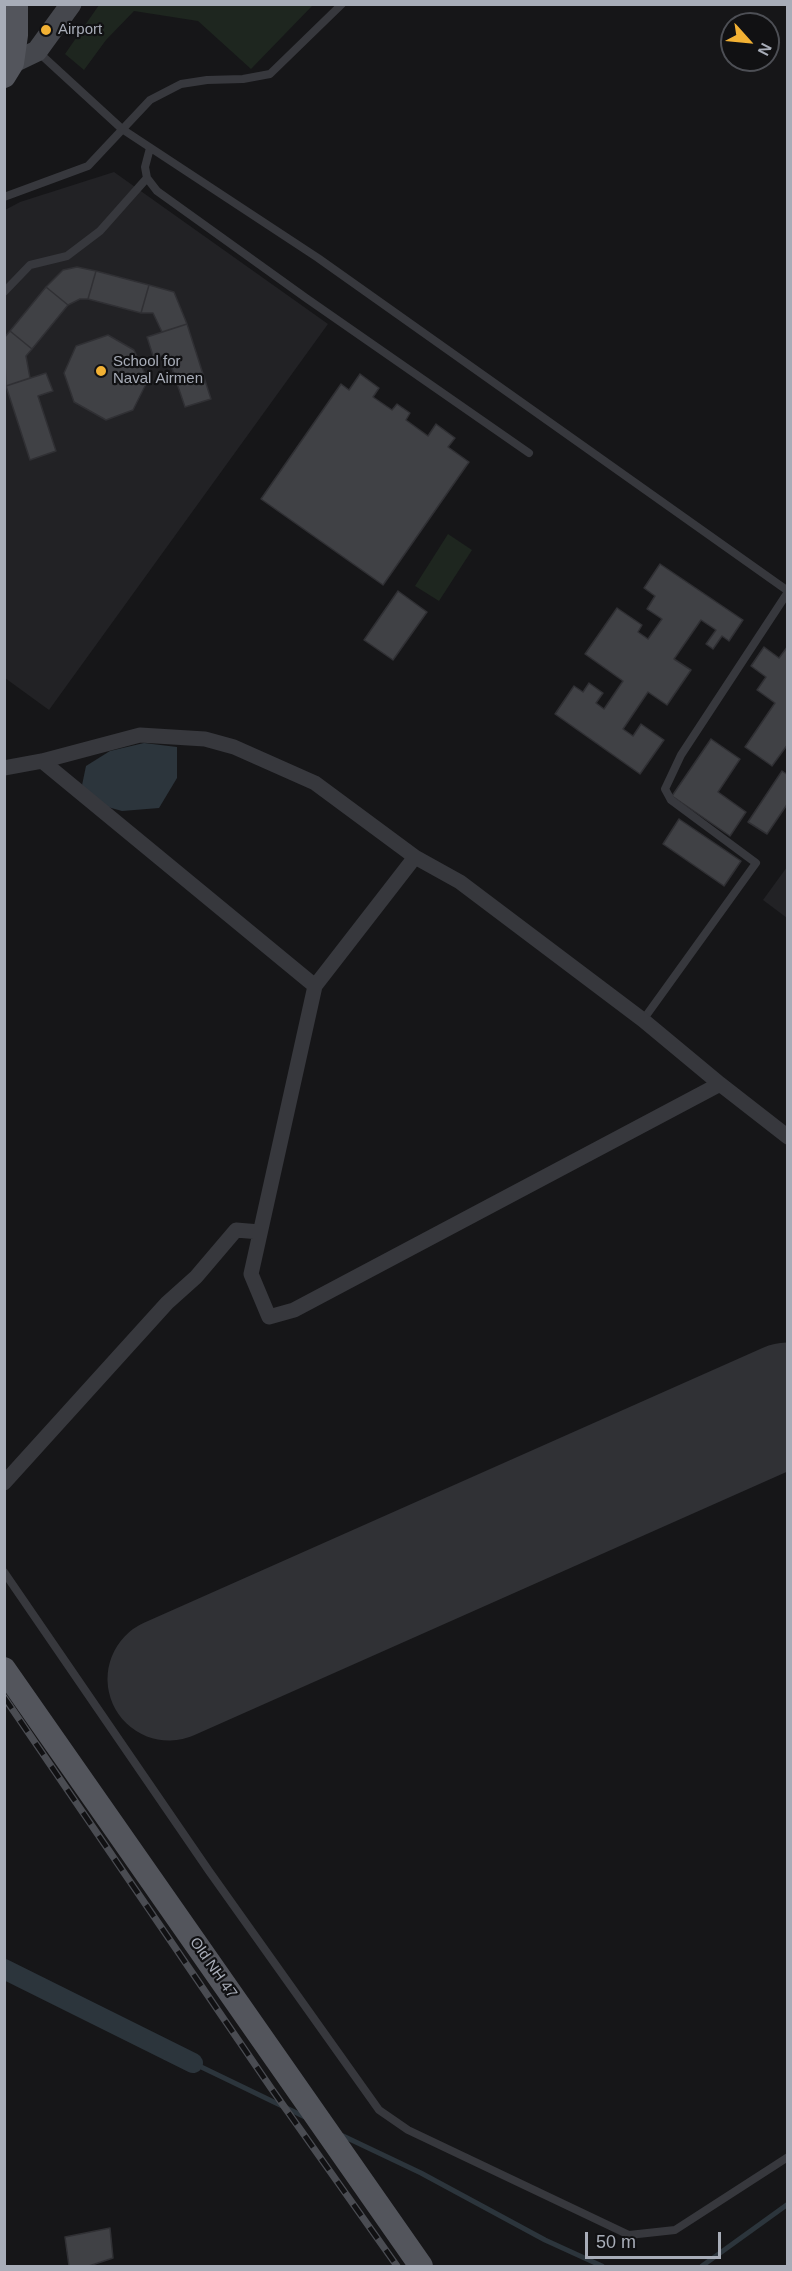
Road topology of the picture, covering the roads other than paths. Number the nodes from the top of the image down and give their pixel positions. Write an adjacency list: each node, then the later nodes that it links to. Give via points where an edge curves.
1 (16, 4): 5 (main road, via 16,35)
2 (71, 4): 4 (street)
3 (342, 4): 6 (lane, via 270,74 181,84 150,100)
4 (38, 51): 5 (street); 6 (lane)
5 (8, 69)
6 (122, 129): 7 (lane); 9 (lane, via 88,166)
7 (150, 148): 8 (lane, via 145,167); 12 (lane, via 318,258)
8 (147, 178): 10 (lane, via 100,231 68,256 30,265); 11 (lane, via 157,190 306,298)
9 (4, 197)
10 (4, 292)
11 (529, 453)
12 (788, 592): 17 (lane, via 681,755 664,789 672,800 756,863)
13 (42, 761): 14 (street); 15 (street, via 140,735 205,739 234,747 315,783); 16 (street)
14 (4, 768)
15 (415, 857): 16 (street); 17 (street, via 460,882)
16 (315, 986): 20 (street)
17 (644, 1020): 18 (street)
18 (720, 1084): 19 (street); 20 (street, via 294,1310 269,1317 251,1274)
19 (788, 1137)
20 (260, 1232): 21 (street, via 236,1230)
21 (4, 1483)
22 (4, 1572): 24 (lane, via 379,2110 408,2130 629,2235 675,2230)
23 (4, 1669): 25 (main road, Old NH 47)
24 (788, 2157)
25 (421, 2266)

